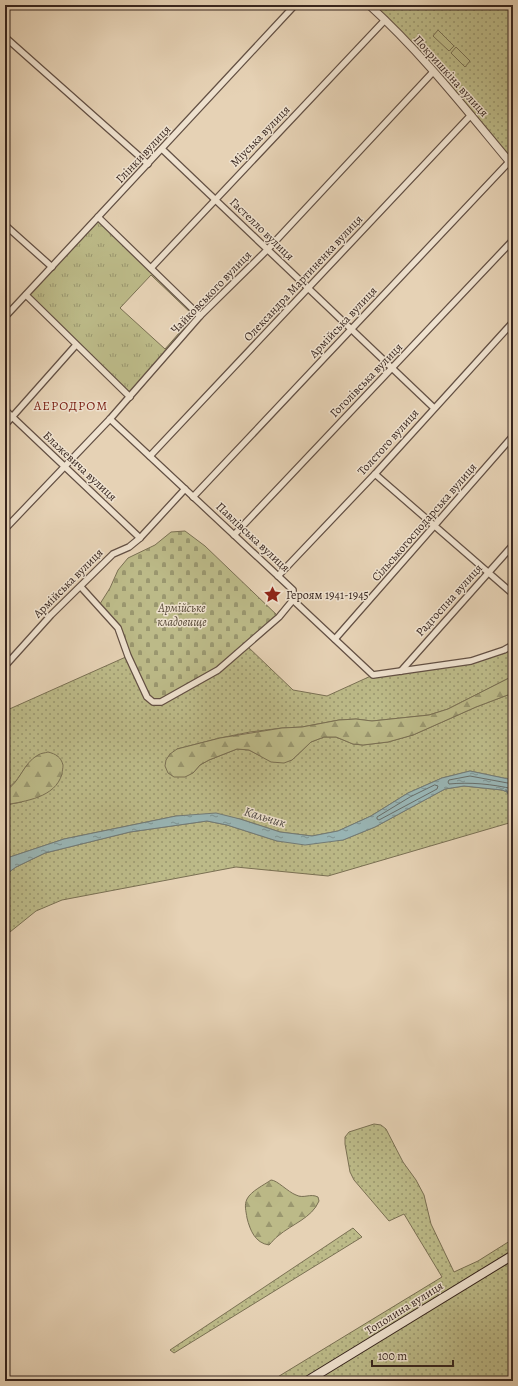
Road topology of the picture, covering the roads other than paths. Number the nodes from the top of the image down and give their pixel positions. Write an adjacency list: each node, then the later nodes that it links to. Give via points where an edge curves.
1 (295, 5): 7 (street, Глінки вулиця)
2 (368, 5): 3 (street, Покришкіна вулиця)
3 (385, 20): 5 (street, Покришкіна вулиця); 10 (street, Міуська вулиця)
4 (5, 37): 8 (street)
5 (433, 72): 6 (street, Покришкіна вулиця); 14 (street, Чайковського вулиця)
6 (471, 115): 9 (street, Покришкіна вулиця); 17 (street, Олександра Мартиненка вулиця)
7 (162, 149): 8 (street, Глінки вулиця); 10 (street, Гастелло вулиця)
8 (148, 164): 11 (street, Глінки вулиця)
9 (511, 164): 22 (street, Армійська вулиця)
10 (215, 199): 14 (street, Гастелло вулиця); 16 (street, Міуська вулиця)
11 (98, 217): 15 (street, Глінки вулиця); 16 (street)
12 (5, 225): 15 (street)
13 (513, 240): 24 (street, Гоголівська вулиця)
14 (268, 250): 17 (street, Гастелло вулиця); 19 (street, Чайковського вулиця)
15 (52, 267): 18 (street, Глінки вулиця)
16 (151, 268): 19 (street)
17 (309, 288): 22 (street, Гастелло вулиця); 32 (street, Олександра Мартиненка вулиця)
18 (26, 295): 20 (street, Глінки вулиця); 23 (street)
19 (200, 316): 25 (street, Чайковського вулиця)
20 (5, 317)
21 (513, 322): 26 (street, Толстого вулиця)
22 (352, 329): 24 (street, Гастелло вулиця); 36 (street, Армійська вулиця)
23 (76, 345): 25 (street); 28 (street)
24 (392, 368): 26 (street, Гастелло вулиця); 39 (street, Гоголівська вулиця)
25 (130, 397): 29 (street, Чайковського вулиця)
26 (434, 408): 34 (street, Толстого вулиця)
27 (5, 410): 28 (street, Блажевича вулиця)
28 (12, 417): 30 (street); 33 (street, Блажевича вулиця)
29 (110, 419): 32 (street, Павлівська вулиця); 33 (street, Чайковського вулиця)
30 (5, 425)
31 (513, 436): 37 (street, Сільськогосподарська вулиця)
32 (150, 456): 35 (street, Павлівська вулиця)
33 (65, 467): 38 (street, Чайковського вулиця); 40 (street, Блажевича вулиця)
34 (375, 474): 37 (street); 43 (street, Толстого вулиця)
35 (186, 490): 36 (street, Павлівська вулиця); 40 (street, Армійська вулиця)
36 (194, 497): 39 (street, Павлівська вулиця)
37 (435, 526): 42 (street); 47 (street, Сільськогосподарська вулиця)
38 (5, 529)
39 (234, 535): 43 (street, Павлівська вулиця)
40 (140, 538): 44 (street, Армійська вулиця, via 129,547 113,554)
41 (513, 545): 42 (street, Радгоспна вулиця)
42 (488, 572): 45 (street); 50 (street, Радгоспна вулиця)
43 (278, 576): 46 (street, Павлівська вулиця, via 293,590)
44 (81, 587): 46 (street, via 118,628 147,697 153,702 161,702 218,670 279,617); 49 (street, Армійська вулиця, via 51,615)
45 (513, 594)
46 (293, 600): 47 (street, Павлівська вулиця)
47 (335, 640): 50 (street, Павлівська вулиця, via 373,675)
48 (513, 645): 50 (street, via 471,661)
49 (5, 666)
50 (401, 671)
51 (513, 1254): 52 (main road, Тополина вулиця)
52 (307, 1381)

